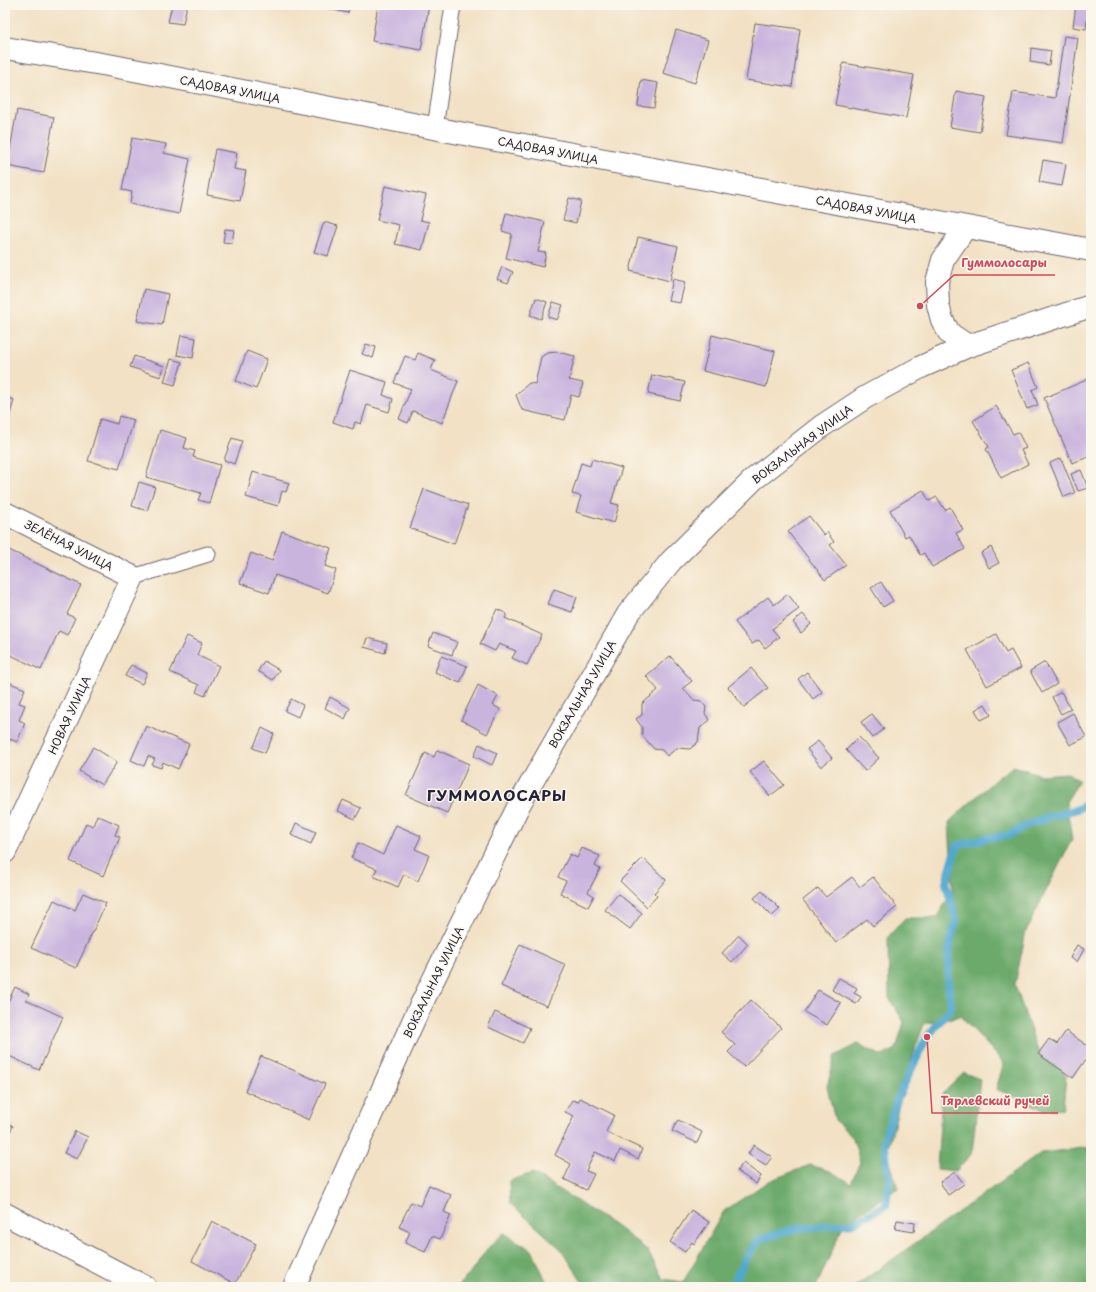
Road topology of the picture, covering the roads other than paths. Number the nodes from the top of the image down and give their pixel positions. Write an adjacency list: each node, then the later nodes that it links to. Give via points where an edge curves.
1 (453, 5): 3 (lane)
2 (5, 48): 3 (street, САДОВАЯ УЛИЦА)
3 (435, 128): 4 (street, САДОВАЯ УЛИЦА)
4 (966, 228): 5 (street, САДОВАЯ УЛИЦА); 7 (street, via 943,260 937,282 938,305 942,320 950,334)
5 (1091, 250)
6 (1091, 306): 7 (street, ВОКЗАЛЬНАЯ УЛИЦА)
7 (968, 346): 14 (street, ВОКЗАЛЬНАЯ УЛИЦА, via 921,367 866,397 822,426 754,478 671,561 628,614 520,803 415,1017)
8 (5, 513): 10 (street, ЗЕЛЁНАЯ УЛИЦА)
9 (208, 554): 10 (lane)
10 (133, 577): 11 (street, НОВАЯ УЛИЦА)
11 (5, 852)
12 (5, 1214): 13 (street)
13 (145, 1287)
14 (294, 1287)

